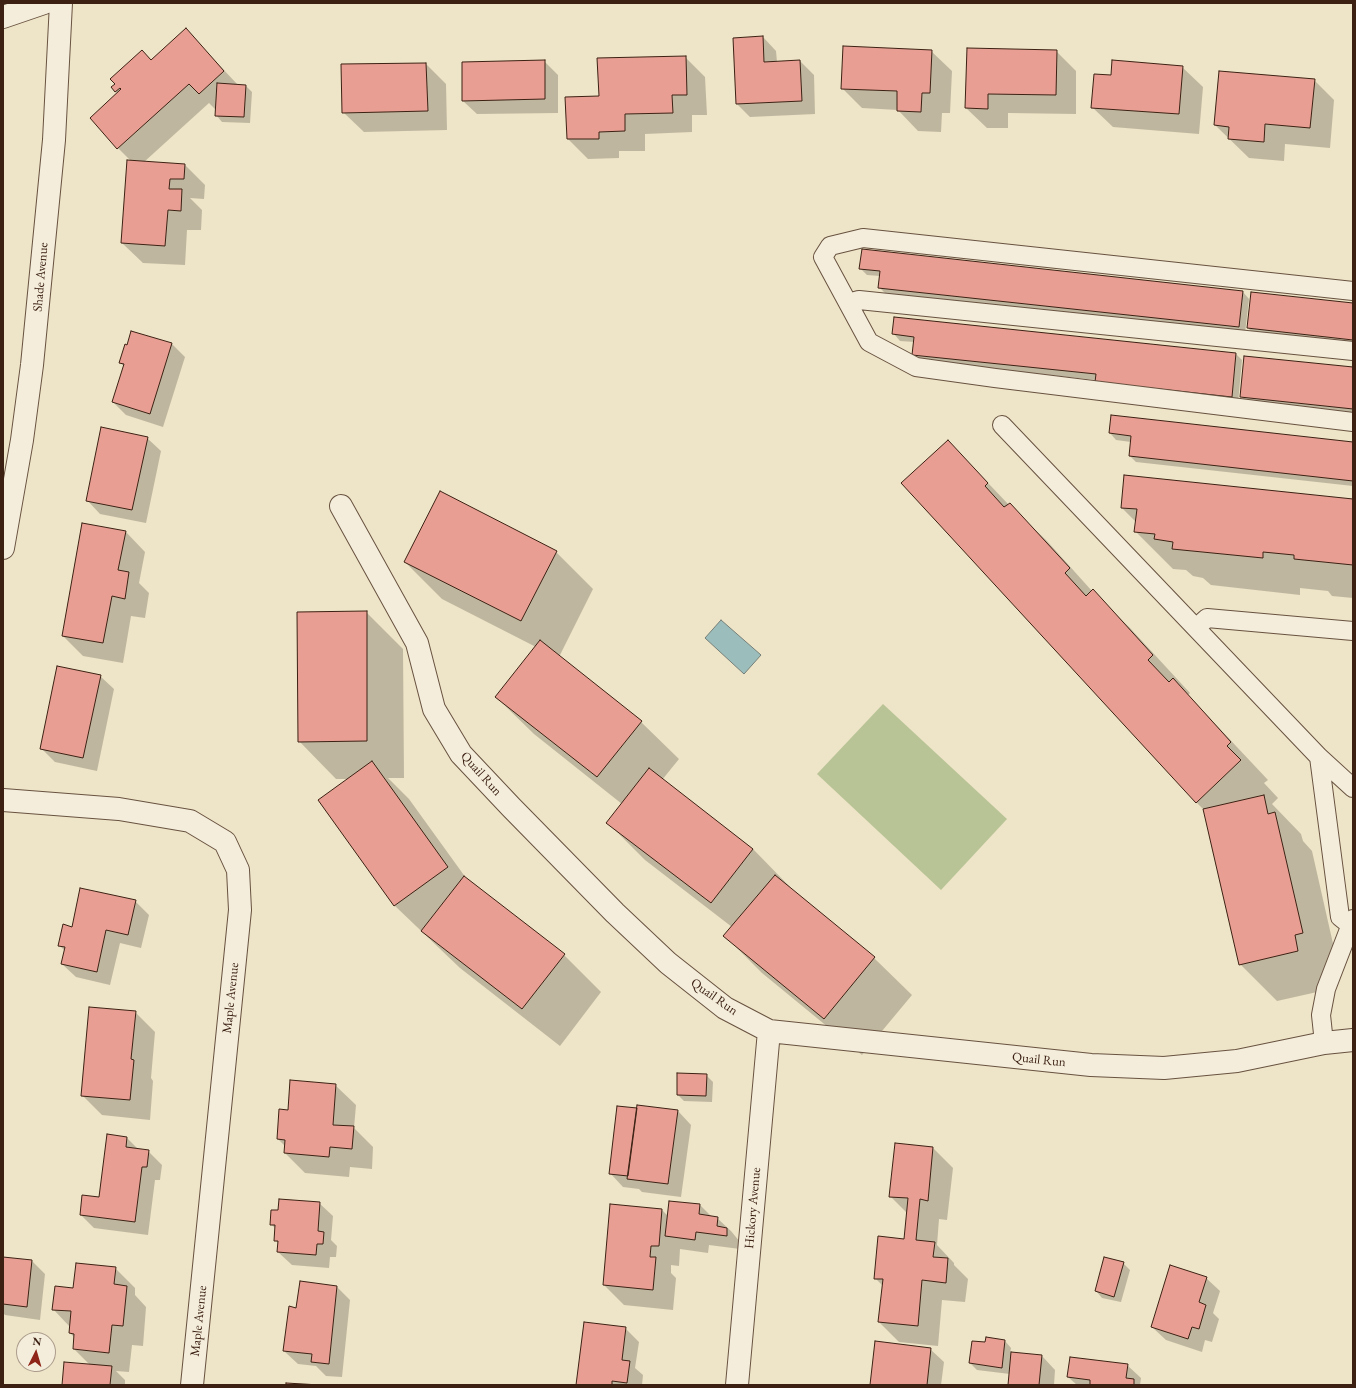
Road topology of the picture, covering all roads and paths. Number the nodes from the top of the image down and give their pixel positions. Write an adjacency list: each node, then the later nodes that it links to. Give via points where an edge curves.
1 (44, 3): 3 (street)
2 (61, 3): 10 (street, Shade Avenue, via 54,140 32,365)
3 (3, 17)
4 (1353, 291): 5 (lane, via 863,238 830,246 823,257)
5 (848, 302): 6 (lane, via 859,300); 7 (lane, via 869,342 916,366)
6 (1353, 351)
7 (1353, 422)
8 (1002, 425): 11 (lane)
9 (341, 506): 17 (street, Quail Run, via 417,643 434,709 461,754 615,913 668,963 725,1008)
10 (3, 548)
11 (1196, 628): 12 (lane, via 1207,618); 13 (lane)
12 (1353, 631)
13 (1319, 757): 14 (lane); 16 (lane, via 1340,917)
14 (1353, 788)
15 (3, 800): 20 (street, Maple Avenue, via 119,809 190,821 225,842 238,870 240,910)
16 (1352, 922): 19 (lane, via 1326,989 1321,1016)
17 (769, 1031): 19 (street, Quail Run, via 1090,1065 1164,1068 1236,1061); 21 (street, Hickory Avenue)
18 (1353, 1040): 19 (street, Quail Run)
19 (1324, 1043)
20 (192, 1385)
21 (737, 1385)

